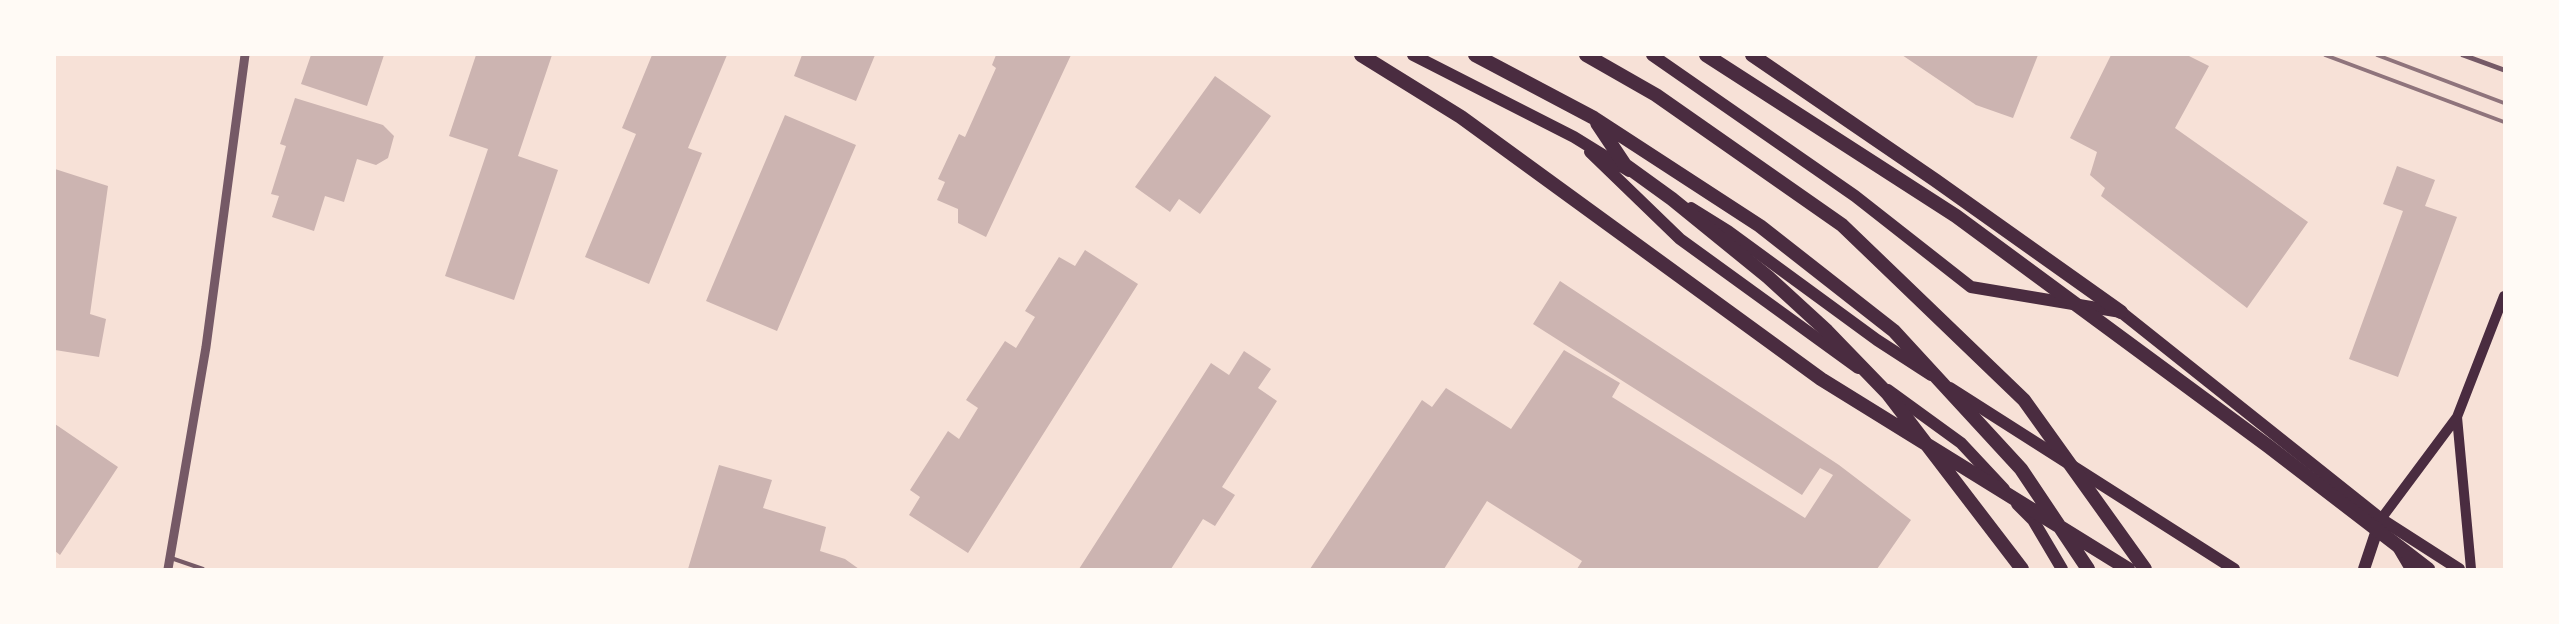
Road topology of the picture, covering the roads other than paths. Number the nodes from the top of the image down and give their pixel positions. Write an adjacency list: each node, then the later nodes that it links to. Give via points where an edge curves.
1 (245, 55): 17 (street, via 206,347)
2 (1361, 55): 23 (highway, via 1461,117 1821,379)
3 (1413, 55): 12 (main road)
4 (1474, 55): 11 (highway)
5 (1586, 55): 24 (highway, via 1656,95 1842,225 2024,400)
6 (1652, 55): 14 (main road, via 1855,196 1971,287)
7 (1706, 55): 28 (highway, via 1956,216 2260,440)
8 (1752, 55): 14 (highway, via 1936,180)
9 (2463, 55): 10 (street)
10 (2504, 70)
11 (1594, 118): 20 (highway, via 1625,165 1768,277 1827,331 1888,394); 22 (highway, via 1760,226 1894,331 2021,469)
12 (1574, 137): 21 (main road, via 1680,239 1961,443 2033,520); 25 (main road, via 1728,231 1877,340)
13 (2504, 296): 15 (main road)
14 (2121, 312): 16 (main road)
15 (2457, 417): 16 (main road); 30 (main road)
16 (2381, 519): 26 (main road); 27 (main road); 29 (main road)
17 (171, 558): 18 (street); 19 (lane)
18 (168, 569)
19 (203, 569)
20 (2022, 569)
21 (2062, 569)
22 (2088, 569)
23 (2128, 569)
24 (2145, 569)
25 (2234, 569)
26 (2364, 569)
27 (2411, 569)
28 (2428, 569)
29 (2459, 569)
30 (2471, 569)

